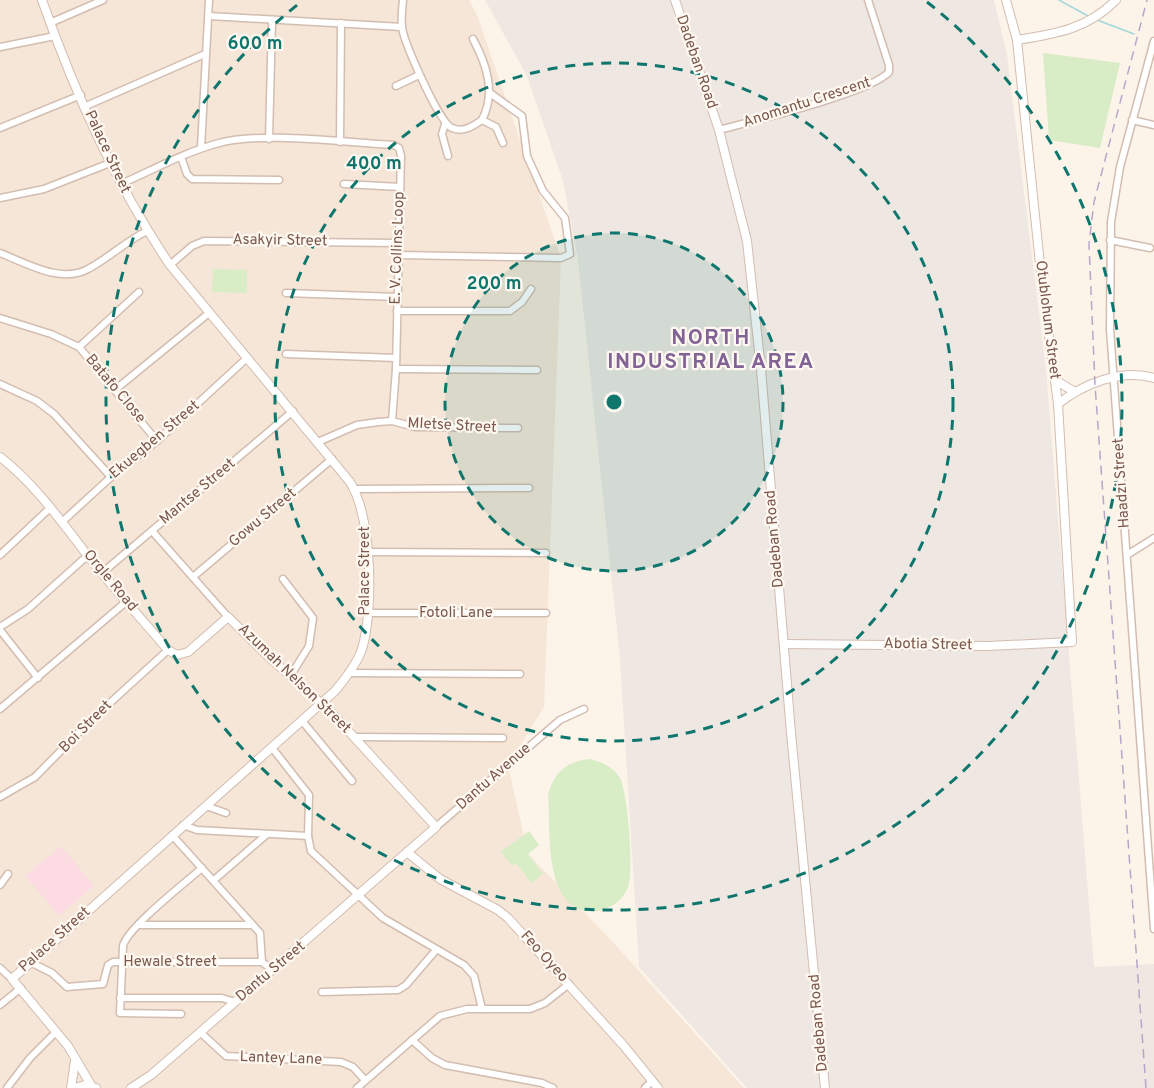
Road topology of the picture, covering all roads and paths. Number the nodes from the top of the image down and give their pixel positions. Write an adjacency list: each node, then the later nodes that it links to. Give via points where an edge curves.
1 (42, 0): 11 (street, Palace Street)
2 (103, 0): 11 (street)
3 (209, 0): 9 (street)
4 (403, 0): 13 (street)
5 (675, 0): 30 (street, Dadeban Road)
6 (868, 0): 30 (street, Anomantu Crescent, via 889,65 883,79)
7 (1006, 0): 16 (street, Otublohum Street)
8 (1116, 0): 16 (street, via 1082,26)
9 (209, 15): 10 (street); 19 (street)
10 (272, 20): 12 (street); 31 (street)
11 (50, 22): 14 (street, Palace Street)
12 (341, 23): 13 (street); 32 (street)
13 (402, 27): 20 (street)
14 (55, 36): 18 (street); 23 (street, Palace Street)
15 (473, 39): 22 (street, via 485,67)
16 (1017, 40): 65 (street, Otublohum Street)
17 (1154, 41): 26 (street, Haadzi Street)
18 (0, 47)
19 (205, 54): 24 (street); 34 (street)
20 (419, 75): 21 (street); 27 (street)
21 (396, 86)
22 (490, 93): 25 (street); 48 (street, via 522,116 530,165 543,191 565,218 571,249 568,257)
23 (81, 95): 24 (street, Palace Street); 29 (street)
24 (86, 106): 37 (street, Palace Street)
25 (482, 120): 27 (street, via 462,130); 33 (street, via 496,127)
26 (1132, 120): 28 (street); 44 (street, Haadzi Street, via 1120,167)
27 (445, 124): 35 (street, via 442,134)
28 (1154, 124)
29 (0, 128)
30 (719, 130): 98 (street, Dadeban Road, via 747,241)
31 (269, 139): 32 (street, E. V. Collins Loop); 34 (street, E. V. Collins Loop, via 237,140)
32 (340, 142): 41 (street, E. V. Collins Loop, via 399,148)
33 (503, 143)
34 (201, 148): 36 (street, E. V. Collins Loop)
35 (448, 156)
36 (181, 157): 38 (street, via 192,179); 39 (street, E. V. Collins Loop)
37 (110, 163): 39 (street, Palace Street); 42 (street, via 44,189)
38 (279, 180)
39 (121, 184): 43 (street, Palace Street)
40 (344, 184): 41 (street)
41 (400, 187): 45 (street, E. V. Collins Loop)
42 (0, 198)
43 (147, 231): 47 (street, via 89,269 72,274 50,272); 49 (street, Palace Street)
44 (1110, 240): 46 (street); 63 (street, Haadzi Street)
45 (398, 243): 48 (street, E. V. Collins Loop); 49 (street, Asakyir Street, via 204,241)
46 (1150, 248)
47 (0, 253)
48 (398, 255): 53 (street, E. V. Collins Loop)
49 (170, 265): 55 (street, Palace Street)
50 (531, 289): 54 (street, via 510,311)
51 (139, 292): 57 (street)
52 (286, 293): 53 (street)
53 (397, 297): 54 (street, E. V. Collins Loop)
54 (397, 311): 60 (street, E. V. Collins Loop)
55 (209, 313): 59 (street, Palace Street); 67 (street)
56 (0, 318): 57 (street, Batafo Close)
57 (79, 347): 67 (street, Batafo Close)
58 (285, 354): 60 (street)
59 (248, 358): 70 (street, Palace Street); 73 (street, Ekuegben Street)
60 (396, 358): 61 (street, E. V. Collins Loop)
61 (396, 369): 62 (street); 71 (street, E. V. Collins Loop)
62 (537, 370)
63 (1114, 377): 64 (street, via 1133,373); 68 (street); 87 (street, Haadzi Street)
64 (1154, 378)
65 (1055, 380): 68 (street); 69 (street, Otublohum Street)
66 (0, 384): 77 (street, via 37,401 54,414)
67 (116, 389): 73 (street, Batafo Close)
68 (1075, 392): 69 (street)
69 (1058, 404): 97 (street, Otublohum Street)
70 (293, 411): 74 (street, Palace Street); 82 (street, Mantse Street)
71 (392, 421): 72 (street, Mletse Street, via 415,427); 74 (street, Mletse Street, via 357,425)
72 (518, 428)
73 (157, 441): 77 (street, Ekuegben Street)
74 (318, 442): 76 (street, Palace Street)
75 (0, 457): 80 (street, Orgle Road)
76 (332, 459): 79 (street, Palace Street); 90 (street, Gowu Street)
77 (111, 477): 81 (street, Ekuegben Street)
78 (529, 488): 79 (street)
79 (355, 489): 84 (street, Palace Street, via 364,514)
80 (50, 508): 81 (street, Orgle Road); 86 (street)
81 (63, 521): 88 (street, Orgle Road)
82 (152, 531): 89 (street, Mantse Street); 90 (street, Azumah Nelson Street)
83 (1154, 538): 87 (street)
84 (368, 552): 85 (street); 93 (street, Palace Street)
85 (546, 553)
86 (0, 555)
87 (1127, 555): 128 (street, Haadzi Street)
88 (87, 556): 89 (street, Orgle Road); 96 (street)
89 (102, 573): 92 (street, Orgle Road)
90 (193, 577): 95 (street, Azumah Nelson Street)
91 (283, 579): 102 (street, via 313,618 309,646)
92 (127, 601): 99 (street, Orgle Road); 103 (street)
93 (367, 613): 94 (street, Fotoli Lane); 100 (street, Palace Street, via 361,650)
94 (546, 613)
95 (228, 617): 99 (street, via 188,652 177,655); 102 (street, Azumah Nelson Street)
96 (0, 629): 103 (street)
97 (1072, 642): 98 (street, Abotia Street, via 988,646)
98 (784, 644): 158 (street, Dadeban Road)
99 (168, 650): 112 (street, Boi Street, via 35,777)
100 (348, 674): 101 (street); 104 (street, Palace Street)
101 (520, 674)
102 (291, 675): 104 (street, Azumah Nelson Street)
103 (38, 678): 105 (street)
104 (323, 704): 107 (street, Palace Street); 108 (street, Azumah Nelson Street)
105 (0, 709)
106 (585, 709): 116 (street, Dantu Avenue, via 560,720)
107 (303, 722): 110 (street, Palace Street); 111 (street)
108 (354, 737): 109 (street); 116 (street, Azumah Nelson Street)
109 (502, 738)
110 (273, 749): 113 (street, Palace Street); 119 (street, via 309,795)
111 (352, 781)
112 (0, 797)
113 (206, 806): 114 (street); 115 (street, Palace Street)
114 (226, 813)
115 (183, 825): 117 (street, Palace Street); 118 (street, via 197,830)
116 (436, 827): 120 (street, Dantu Avenue)
117 (172, 835): 121 (street); 130 (street, Palace Street)
118 (266, 835): 119 (street); 123 (street)
119 (308, 836): 125 (street, via 309,849)
120 (407, 852): 125 (street, Dantu Street); 136 (street, Feo Oyeo, via 440,879 503,914)
121 (202, 868): 123 (street); 126 (street)
122 (8, 874): 124 (street)
123 (213, 880): 127 (street)
124 (0, 885)
125 (359, 896): 129 (street, via 396,927); 134 (street, Dantu Street)
126 (138, 925): 127 (street); 131 (street, via 124,939)
127 (252, 925): 132 (street, via 261,937)
128 (1154, 929)
129 (436, 950): 138 (street, via 398,990); 142 (street, via 458,960 474,976)
130 (30, 962): 131 (street, Hewale Street, via 67,987 103,984 108,965); 135 (street, Palace Street)
131 (121, 962): 132 (street, Hewale Street); 139 (street)
132 (262, 962): 134 (street)
133 (0, 968): 135 (street)
134 (273, 970): 140 (street, Dantu Street)
135 (12, 979): 137 (street)
136 (569, 984): 142 (street, via 545,1003 530,1009); 150 (street, Feo Oyeo)
137 (21, 988): 141 (street); 144 (street)
138 (322, 992)
139 (120, 998): 140 (street, via 222,998); 143 (street, via 120,1012)
140 (235, 1002): 145 (street, Dantu Street)
141 (0, 1005)
142 (482, 1009): 146 (street, via 444,1014)
143 (181, 1014)
144 (56, 1032): 147 (street); 152 (street)
145 (200, 1032): 148 (street, Lantey Lane, via 226,1056 341,1062 353,1067); 154 (street, Dantu Street)
146 (412, 1040): 148 (street); 149 (street, via 445,1065)
147 (75, 1061): 151 (street); 153 (street)
148 (365, 1080): 155 (street)
149 (542, 1085): 156 (street)
150 (655, 1085): 157 (street)
151 (93, 1087): 153 (street)
152 (7, 1088)
153 (73, 1088)
154 (131, 1088)
155 (357, 1088)
156 (553, 1088)
157 (645, 1088)
158 (825, 1088)

